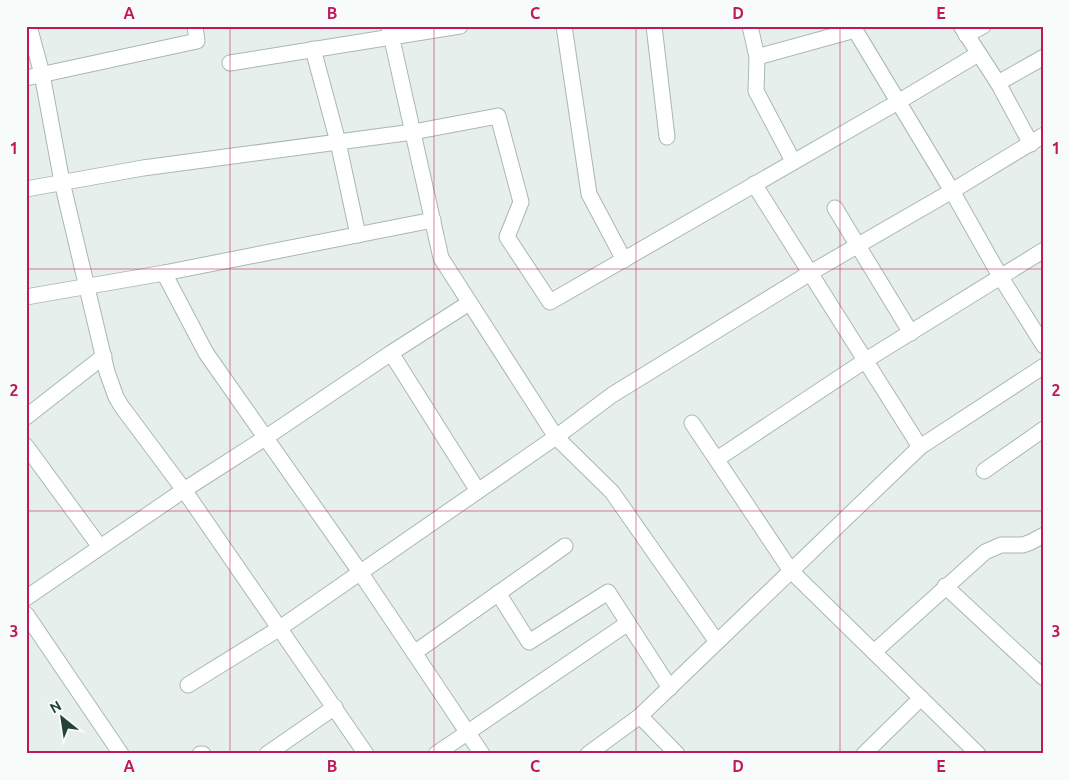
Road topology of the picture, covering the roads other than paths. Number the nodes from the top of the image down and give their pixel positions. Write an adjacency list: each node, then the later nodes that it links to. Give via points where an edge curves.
1 (29, 26): 15 (street)
2 (195, 26): 15 (street, via 197,41)
3 (460, 26): 9 (street)
4 (564, 26): 33 (street, via 589,194)
5 (654, 26): 20 (street)
6 (750, 26): 12 (street)
7 (983, 26): 8 (street)
8 (964, 31): 11 (street)
9 (391, 32): 10 (street); 19 (street)
10 (313, 50): 14 (street); 22 (street)
11 (978, 54): 17 (street); 18 (street)
12 (757, 57): 18 (street, via 855,30); 23 (street, via 756,91)
13 (1044, 57): 17 (street)
14 (230, 63)
15 (42, 74): 16 (street); 24 (street)
16 (26, 78)
17 (998, 83): 21 (street)
18 (898, 102): 23 (street); 27 (street)
19 (413, 132): 22 (street); 29 (street); 33 (street, via 498,116 521,202 507,237 550,302)
20 (667, 137)
21 (1037, 139): 27 (street)
22 (338, 142): 24 (street); 30 (street)
23 (793, 161): 25 (street)
24 (62, 182): 26 (street); 37 (street)
25 (754, 184): 33 (street); 35 (street)
26 (26, 189)
27 (952, 191): 31 (street); 36 (street)
28 (835, 208): 31 (street)
29 (433, 220): 30 (street); 39 (street, via 441,258)
30 (358, 235): 34 (street)
31 (858, 246): 35 (street); 40 (street)
32 (1044, 250): 36 (street)
33 (624, 260)
34 (164, 273): 37 (street); 50 (street, via 206,353)
35 (810, 273): 44 (street); 49 (street, via 612,396)
36 (1000, 276): 40 (street); 41 (street)
37 (88, 286): 38 (street); 43 (street)
38 (26, 298)
39 (470, 303): 42 (street); 49 (street)
40 (911, 333): 44 (street)
41 (1044, 346)
42 (391, 353): 50 (street); 56 (street)
43 (104, 356): 46 (street); 55 (street, via 122,407)
44 (866, 360): 52 (street); 53 (street)
45 (1044, 366): 52 (street)
46 (26, 417)
47 (692, 423): 53 (street)
48 (1044, 429): 54 (street)
49 (556, 437): 56 (street); 68 (street, via 612,492)
50 (265, 438): 55 (street); 61 (street)
51 (26, 446): 59 (street)
52 (920, 447): 60 (street)
53 (717, 459): 60 (street)
54 (984, 471)
55 (184, 490): 59 (street); 67 (street)
56 (478, 491): 61 (street)
57 (1044, 535): 62 (street, via 1023,545 1001,545 985,552)
58 (565, 546): 63 (street)
59 (100, 547): 64 (street)
60 (791, 571): 68 (street); 69 (street)
61 (360, 572): 67 (street); 70 (street)
62 (945, 586): 69 (street); 71 (street)
63 (498, 593): 66 (street, via 529,642 608,592); 70 (street)
64 (26, 598)
65 (26, 614): 78 (street)
66 (628, 623): 73 (street); 77 (street)
67 (280, 628): 72 (street); 75 (street)
68 (717, 642): 73 (street)
69 (874, 652): 74 (street)
70 (414, 653): 77 (street)
71 (1044, 678)
72 (188, 685)
73 (670, 688): 76 (street)
74 (921, 698): 85 (street); 86 (street)
75 (335, 707): 79 (street); 80 (street)
76 (640, 716): 83 (street); 84 (street)
77 (468, 733): 81 (street); 82 (street)
78 (121, 754)
79 (267, 754)
80 (366, 754)
81 (436, 754)
82 (482, 754)
83 (588, 754)
84 (678, 754)
85 (864, 754)
86 (978, 754)

